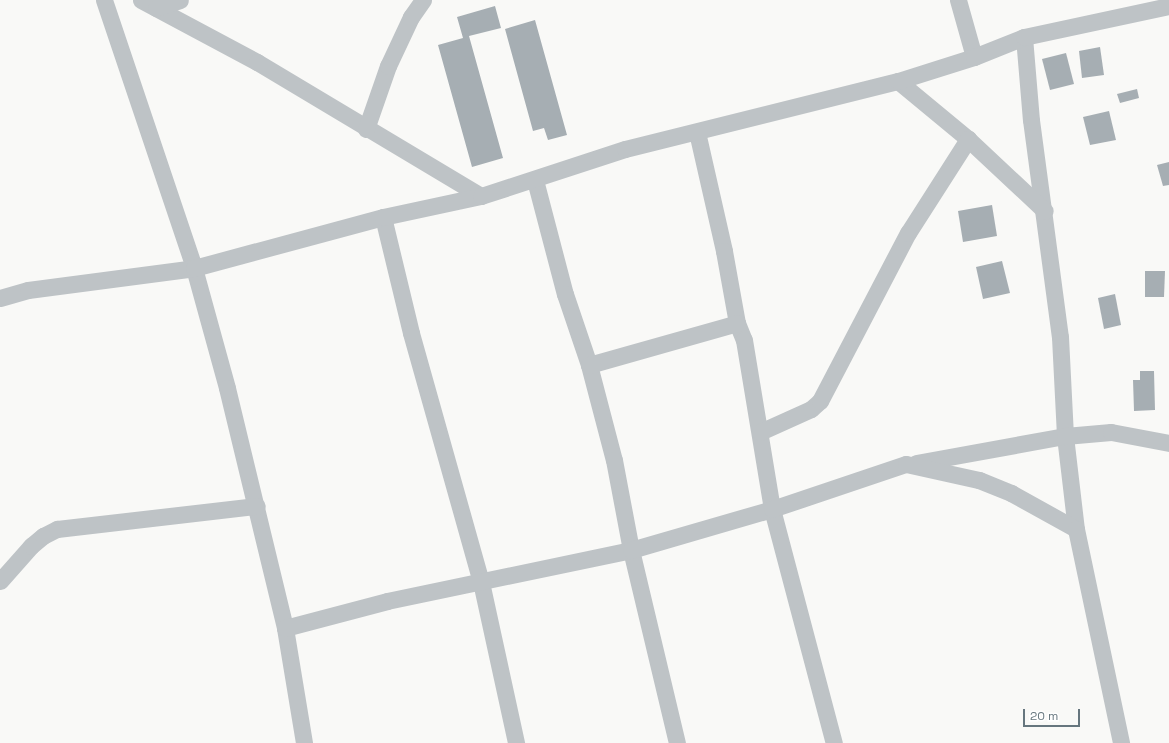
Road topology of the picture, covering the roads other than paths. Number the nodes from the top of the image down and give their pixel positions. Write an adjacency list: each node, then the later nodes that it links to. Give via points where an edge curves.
1 (104, 0): 18 (street)
2 (141, 0): 7 (street)
3 (180, 0): 7 (street)
4 (423, 0): 11 (street, via 411,17 388,66)
5 (958, 0): 9 (street)
6 (1169, 6): 8 (street)
7 (156, 8): 11 (street, via 257,62)
8 (1024, 36): 9 (street); 16 (street, via 1031,120)
9 (974, 57): 10 (street)
10 (898, 82): 12 (street); 13 (street)
11 (366, 129): 15 (street)
12 (697, 132): 14 (street, via 625,149); 20 (street, via 724,250)
13 (968, 139): 16 (street); 22 (street, via 908,233 820,401 811,409)
14 (535, 180): 15 (street); 21 (street, via 565,294)
15 (481, 196): 17 (street)
16 (1045, 212): 23 (street, via 1060,337)
17 (383, 217): 18 (street); 31 (street, via 413,341)
18 (194, 268): 19 (street, via 28,290); 26 (street)
19 (0, 298)
20 (737, 323): 21 (street); 22 (street, via 744,340)
21 (589, 365): 29 (street, via 614,460)
22 (760, 432): 27 (street)
23 (1065, 436): 24 (street, via 1111,432); 25 (street); 28 (street)
24 (1169, 443)
25 (906, 464): 27 (street); 28 (street, via 979,480 1011,493)
26 (257, 506): 30 (street, via 57,529 31,546); 32 (street)
27 (772, 509): 29 (street); 36 (street)
28 (1076, 529): 37 (street)
29 (631, 550): 31 (street); 35 (street)
30 (0, 581)
31 (481, 582): 32 (street, via 387,601); 34 (street)
32 (285, 628): 33 (street)
33 (304, 743)
34 (516, 743)
35 (677, 743)
36 (834, 743)
37 (1121, 743)

